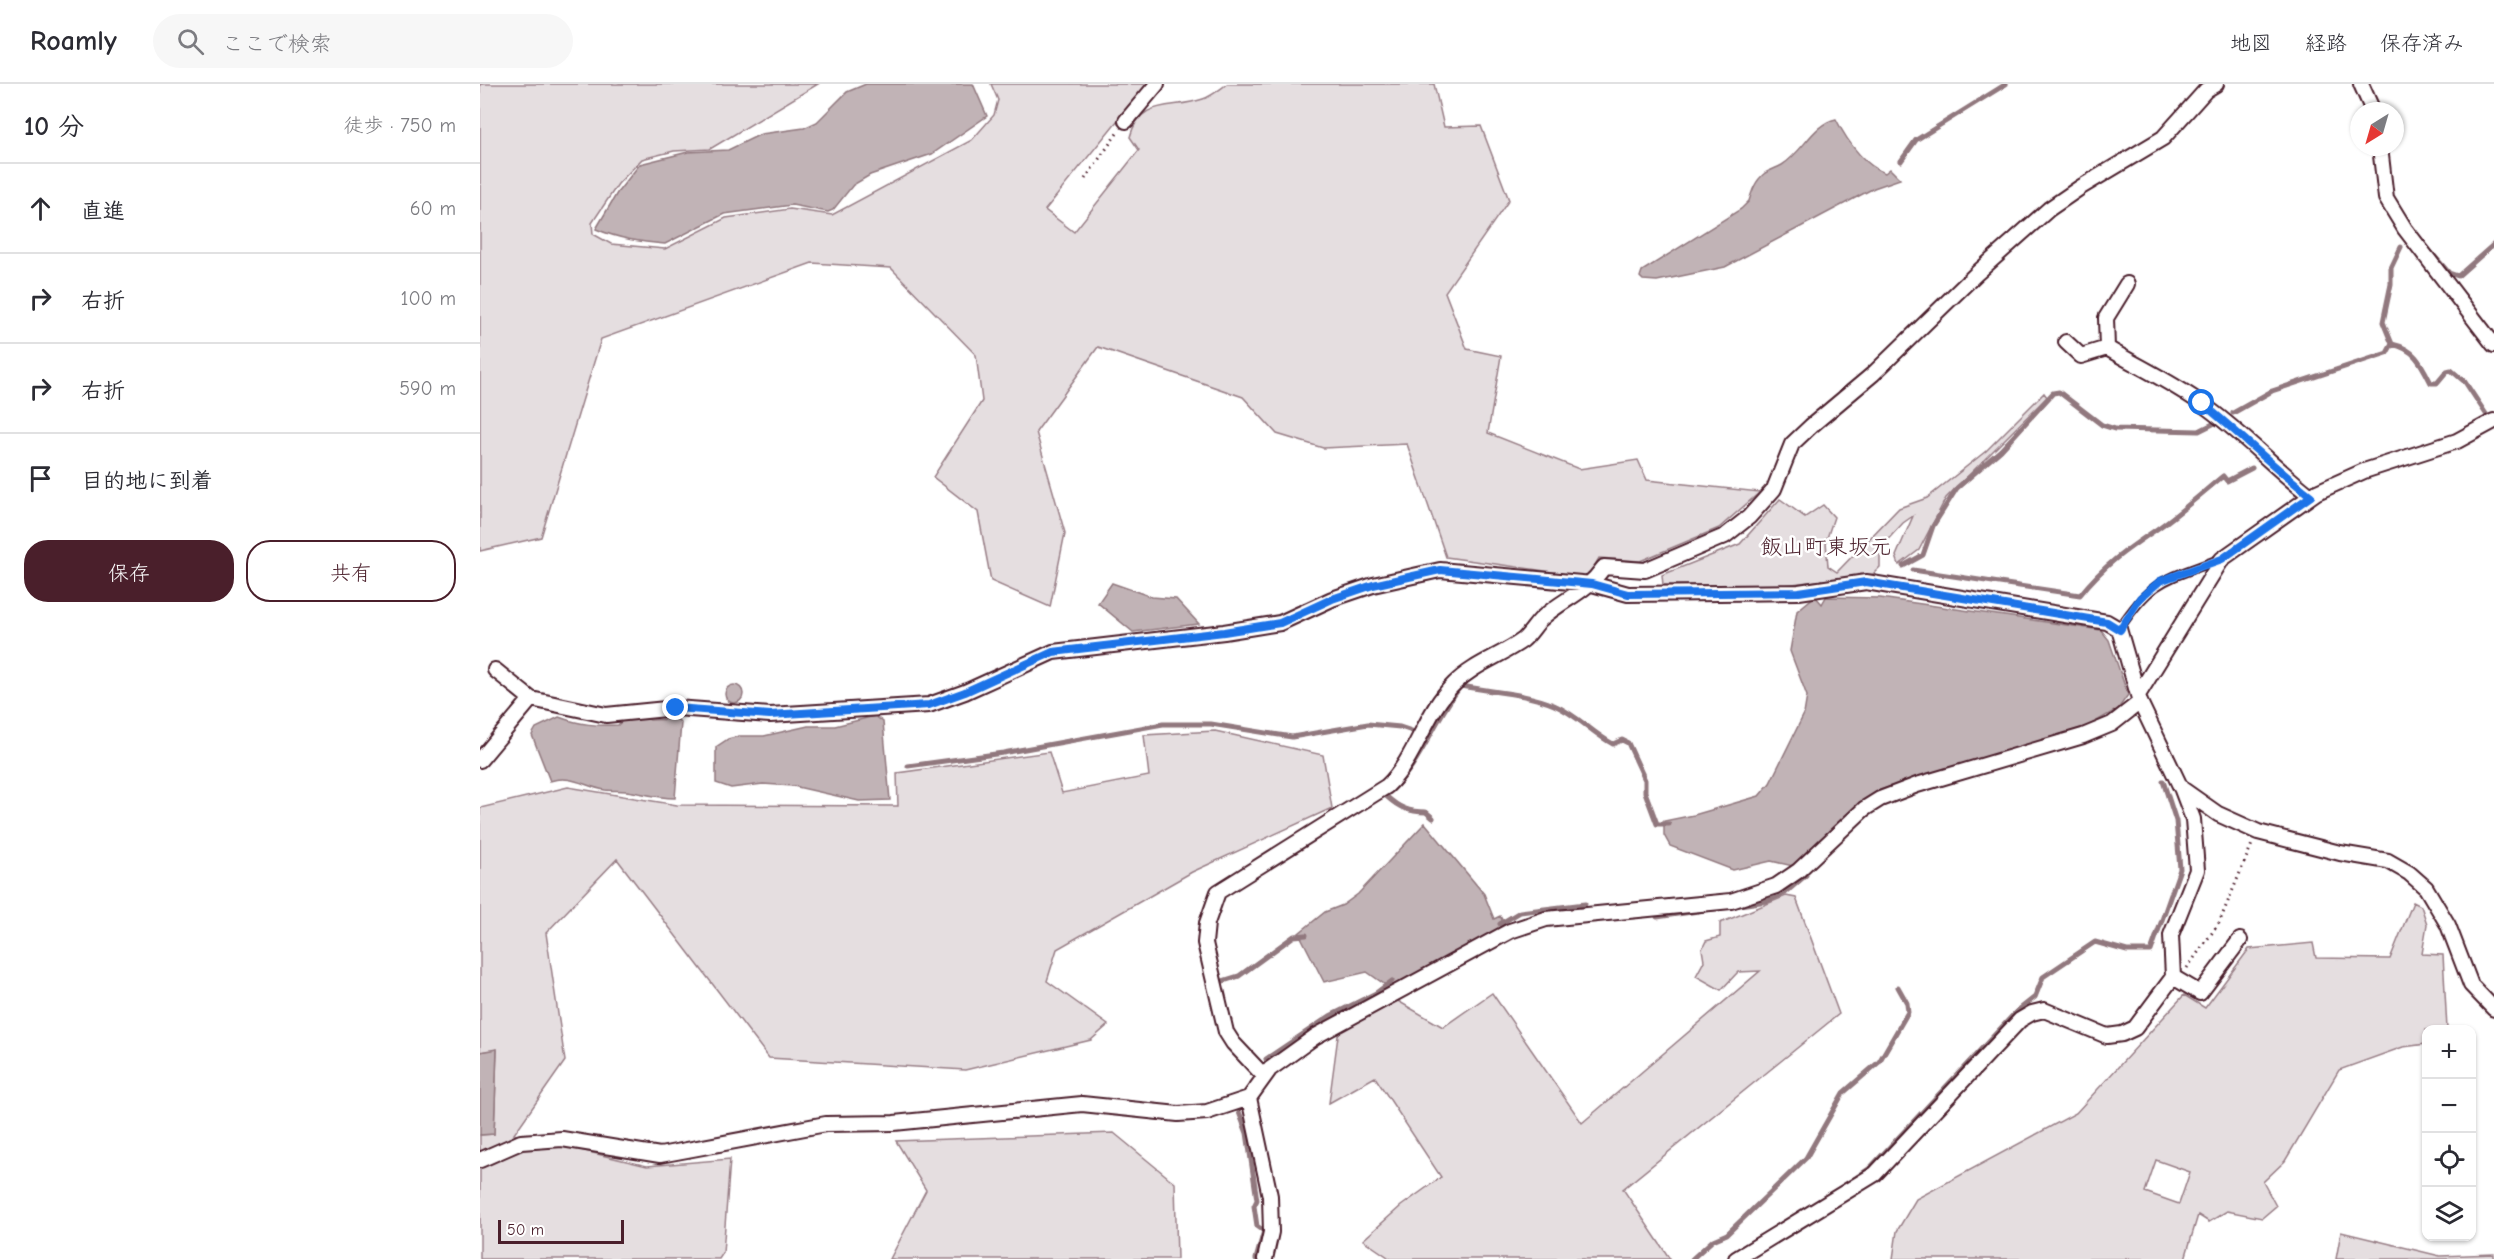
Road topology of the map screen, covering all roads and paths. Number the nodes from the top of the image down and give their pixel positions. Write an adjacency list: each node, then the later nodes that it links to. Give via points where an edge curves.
1 (1157, 84): 5 (street)
2 (2216, 84): 15 (street, via 2163,138 2049,210 1873,374 1811,426 1792,444 1774,489 1749,517 1725,536 1645,570 1604,567)
3 (2361, 84): 4 (street)
4 (2369, 102)
5 (1126, 121): 7 (path)
6 (2381, 156): 10 (street, via 2385,198)
7 (1085, 179)
8 (2127, 284): 11 (street, via 2106,318)
9 (2066, 342): 11 (street, via 2081,356)
10 (2494, 345)
11 (2107, 348): 13 (street, via 2202,403)
12 (2494, 421): 13 (street, via 2457,441 2364,471)
13 (2311, 496): 14 (street)
14 (2222, 559): 16 (lane, via 2160,581 2140,598); 19 (street)
15 (1592, 584): 16 (street, via 1628,594 1799,592 1866,582 2107,622); 18 (street, via 1440,570 1373,585 1280,623 1053,652 929,705 770,715 676,708 606,715); 26 (street, via 1542,618 1524,639 1467,671 1454,683 1438,703 1411,758 1387,786 1218,891 1205,943 1226,1032)
16 (2120, 630): 19 (street)
17 (495, 670): 18 (street)
18 (531, 699): 20 (street)
19 (2139, 699): 21 (street); 26 (street, via 2112,724 2083,736 1880,799 1864,809 1798,871 1754,895 1731,901 1546,919 1510,931 1316,1036)
20 (480, 760)
21 (2181, 788): 22 (street, via 2218,814); 24 (street, via 2193,819 2197,870 2171,935)
22 (2258, 832): 24 (path, via 2219,923); 25 (street, via 2388,861 2409,873 2426,888 2448,925 2471,985)
23 (2240, 940): 24 (street, via 2200,993)
24 (2175, 979): 30 (street, via 2135,1028 2122,1034 2107,1036 2044,1010 2020,1020 1875,1174)
25 (2494, 1009)
26 (1264, 1076): 27 (street)
27 (1249, 1098): 28 (street, via 1188,1114 1082,1104 894,1123 826,1124 660,1155 562,1139 522,1142); 29 (street, via 1270,1196 1271,1232)
28 (480, 1160)
29 (1264, 1259)
30 (1736, 1259)

